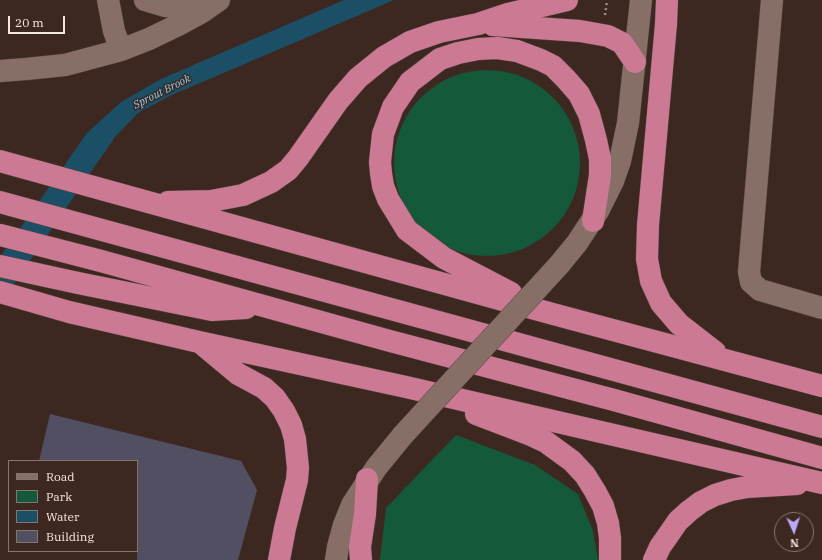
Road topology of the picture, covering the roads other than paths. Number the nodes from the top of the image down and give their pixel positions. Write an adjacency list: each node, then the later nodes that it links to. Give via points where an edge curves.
1 (108, 0): 9 (street, via 114,31)
2 (146, 0): 7 (street, via 165,6)
3 (567, 0): 8 (highway)
4 (641, 0): 10 (street)
5 (667, 0): 23 (highway, via 647,259 651,281 661,303 679,324)
6 (772, 0): 20 (street, via 749,272 751,282 760,290)
7 (210, 6): 9 (street, via 149,40)
8 (478, 24): 10 (highway, via 580,31 608,36 622,43); 13 (highway, via 439,32 410,42 384,57 358,78 288,170 271,182 243,195 210,201)
9 (122, 50): 11 (street, via 64,65)
10 (635, 62): 15 (street, via 628,123 620,161 613,181)
11 (0, 71)
12 (0, 161): 13 (highway)
13 (137, 200): 21 (highway)
14 (0, 202): 26 (highway)
15 (592, 221): 21 (highway, via 600,175 596,140 589,114 579,94 552,66 517,51 496,48 458,53 440,59 410,82 393,107 383,134 381,174 388,199 406,230 444,258); 28 (street, bridge, via 559,266 403,435)
16 (0, 235): 19 (highway)
17 (0, 266): 19 (highway, via 212,310)
18 (0, 292): 22 (highway, via 69,312)
19 (265, 307): 27 (highway)
20 (822, 308)
21 (553, 314): 23 (highway)
22 (199, 342): 24 (highway); 30 (highway, via 238,374 264,388 275,398 291,425 296,439 297,480)
23 (724, 359): 25 (highway)
24 (406, 386): 29 (highway); 33 (highway, via 546,442 572,461 588,480 603,506 610,538)
25 (822, 386)
26 (822, 427)
27 (822, 458)
28 (367, 479): 31 (street, via 344,525); 32 (highway, via 360,546)
29 (822, 483): 34 (highway, via 747,487 715,495 689,510 678,521)
30 (279, 560)
31 (336, 560)
32 (361, 560)
33 (610, 560)
34 (654, 560)

